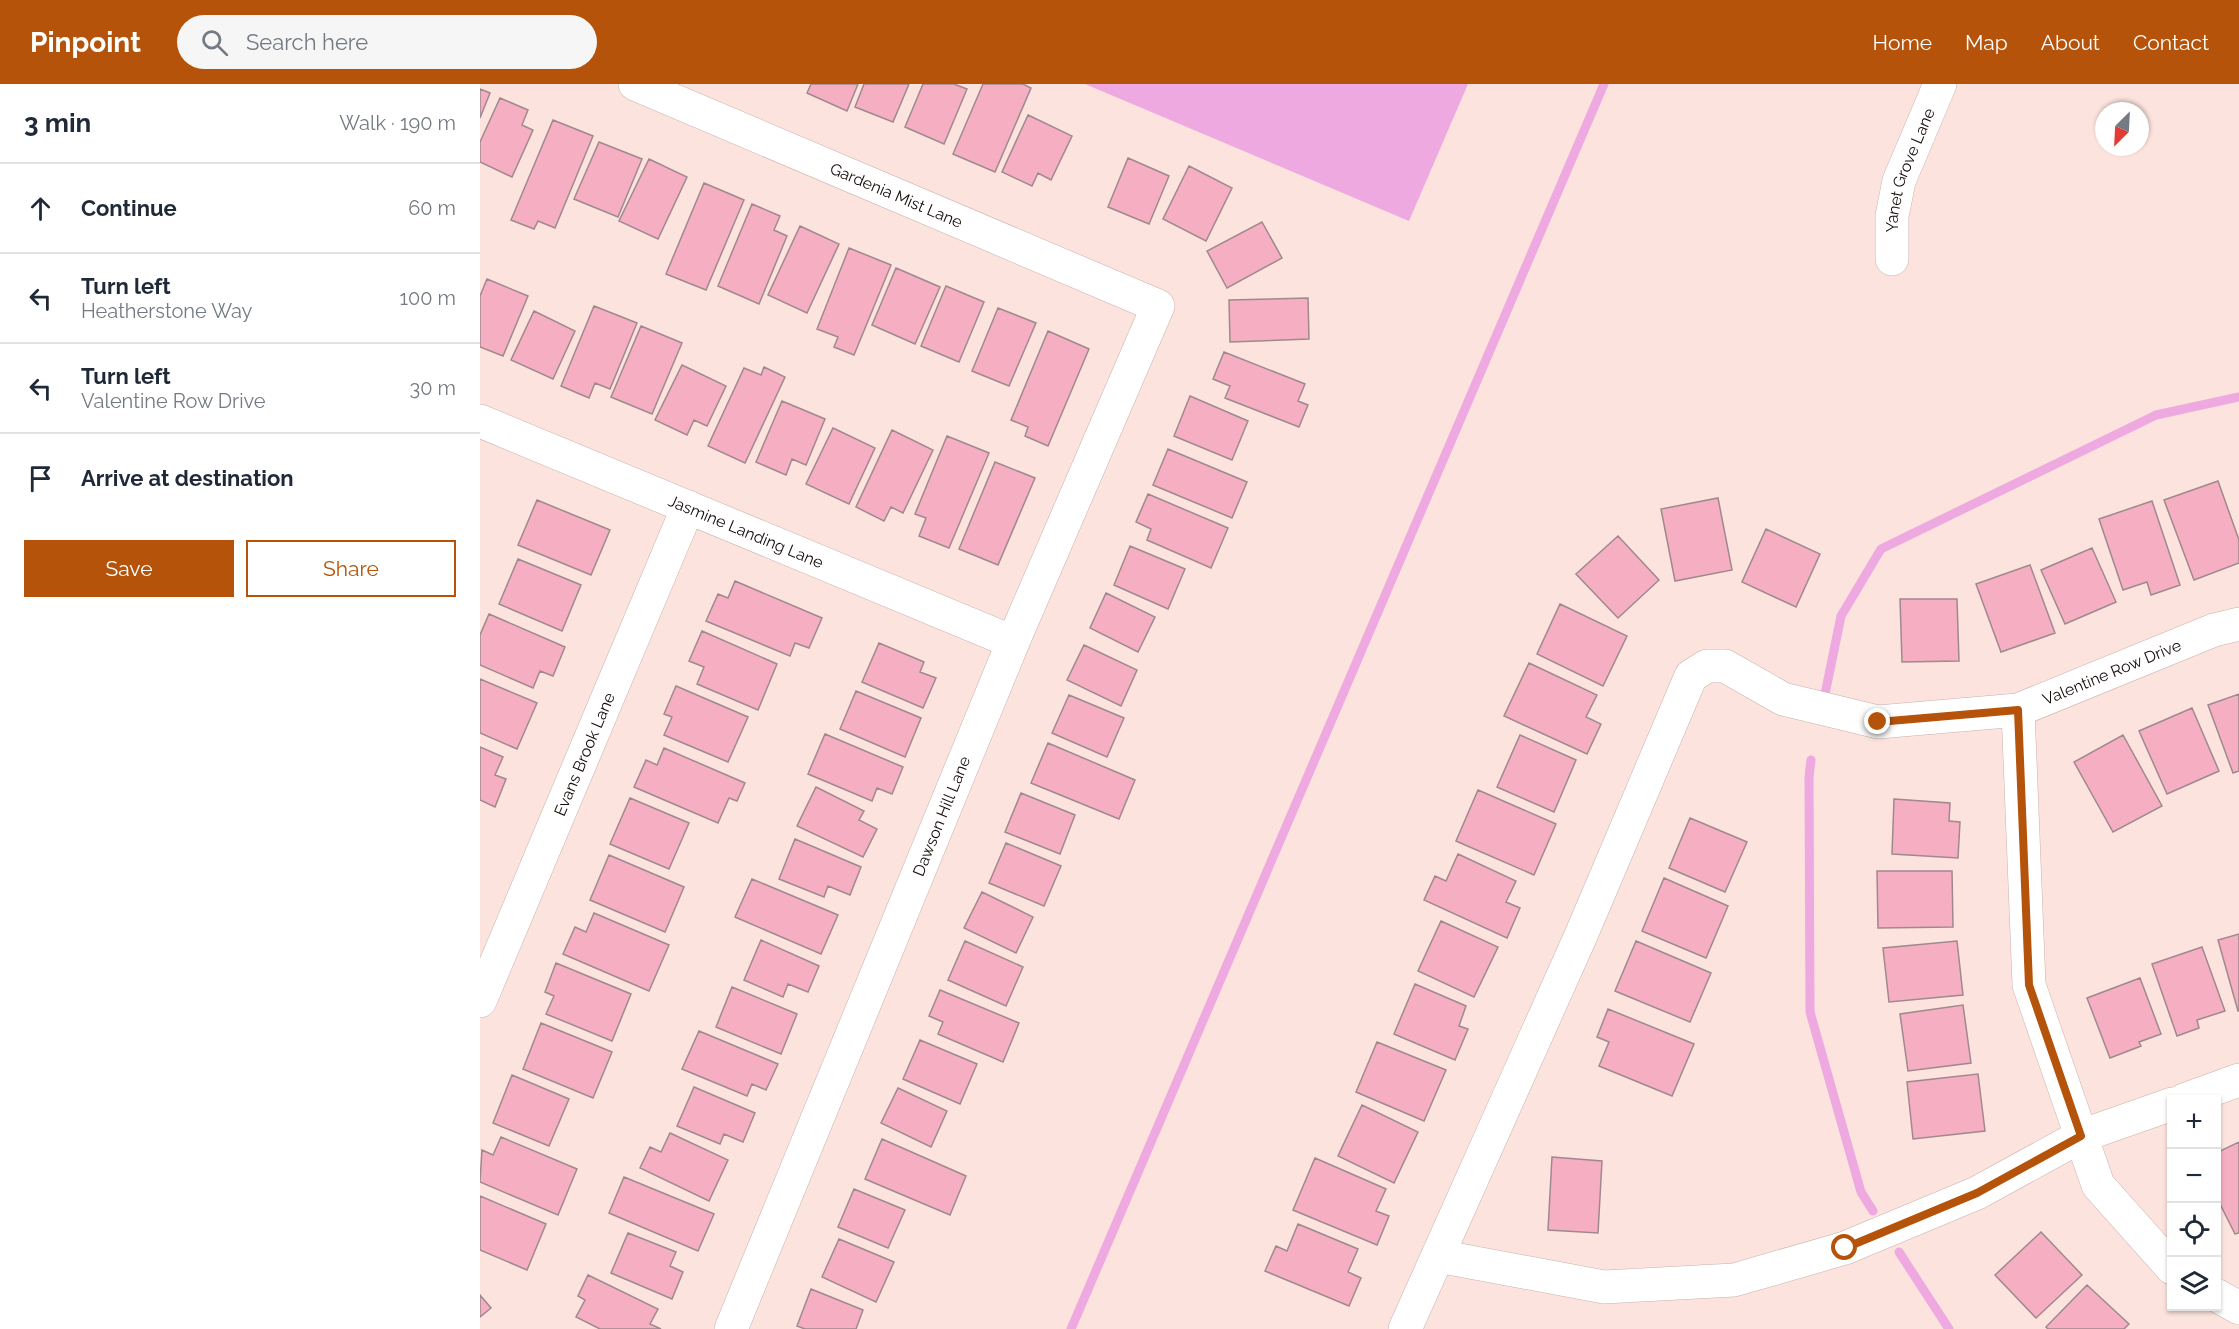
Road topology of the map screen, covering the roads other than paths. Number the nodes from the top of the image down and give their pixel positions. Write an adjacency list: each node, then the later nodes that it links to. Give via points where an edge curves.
1 (635, 84): 4 (street, Gardenia Mist Lane)
2 (1940, 84): 3 (street, Yanet Grove Lane, via 1899,181 1892,216)
3 (1892, 259)
4 (1158, 306): 8 (street, Dawson Hill Lane)
5 (480, 421): 6 (street, Jasmine Landing Lane)
6 (688, 507): 8 (street, Jasmine Landing Lane); 10 (street, Evans Brook Lane)
7 (2239, 624): 9 (street, Valentine Row Drive, via 2214,630)
8 (1013, 642): 19 (street, Dawson Hill Lane)
9 (2018, 710): 14 (street, via 2029,985); 15 (street, Valentine Row Drive, via 1878,722 1783,699 1725,666 1707,666 1691,675 1582,933)
10 (480, 1001)
11 (2239, 1080): 12 (street)
12 (2198, 1095)
13 (2167, 1106): 14 (street)
14 (2081, 1136): 15 (street, via 1977,1193 1867,1239 1734,1281 1604,1287); 16 (street, via 2098,1185)
15 (1438, 1256): 20 (street)
16 (2167, 1262)
17 (2221, 1297): 18 (street)
18 (2239, 1308)
19 (731, 1329)
20 (1405, 1329)

